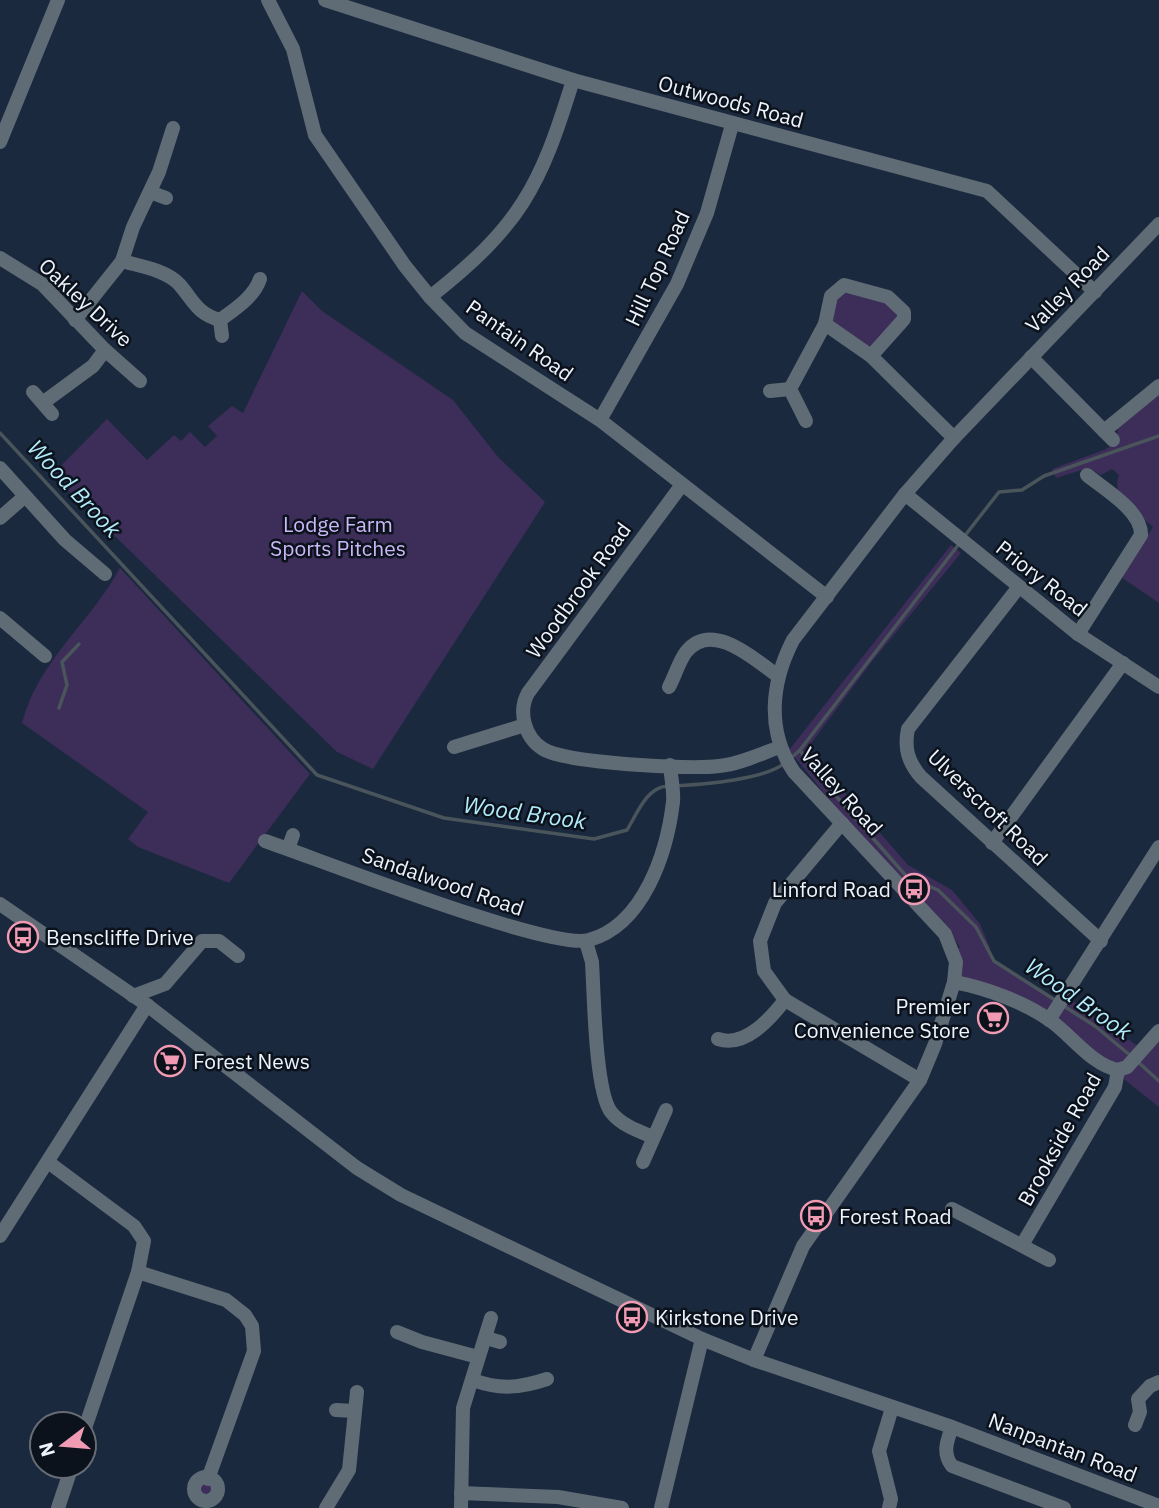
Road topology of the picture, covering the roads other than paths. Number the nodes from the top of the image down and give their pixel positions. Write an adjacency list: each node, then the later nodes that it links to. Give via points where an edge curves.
1 (58, 0): 7 (street)
2 (268, 0): 15 (street, Pantain Road, via 293,49 315,135)
3 (325, 0): 4 (street, Outwoods Road)
4 (573, 80): 5 (street, Outwoods Road); 15 (street, via 558,132 531,194 489,248)
5 (732, 125): 14 (street, Outwoods Road, via 988,191); 28 (street, Hill Top Road, via 707,213 677,284)
6 (173, 128): 8 (street, via 174,146)
7 (0, 142)
8 (150, 192): 9 (street); 12 (street)
9 (166, 198)
10 (1159, 223): 14 (street, Valley Road)
11 (0, 258): 17 (street, Oakley Drive, via 42,284)
12 (122, 261): 16 (street, via 178,283 206,316); 17 (street)
13 (260, 279): 16 (street, via 257,288)
14 (1095, 292): 22 (street, Valley Road)
15 (430, 297): 28 (street, Pantain Road, via 466,333)
16 (226, 316): 19 (street)
17 (75, 320): 20 (street, Oakley Drive)
18 (825, 324): 21 (street); 21 (street, via 831,296 844,285 895,300 904,319); 25 (street)
19 (222, 336)
20 (105, 350): 23 (street, Oakley Drive); 27 (street, via 93,366)
21 (871, 356): 30 (street)
22 (1031, 357): 24 (street, via 1108,436); 30 (street, Valley Road)
23 (140, 381)
24 (1159, 386)
25 (790, 388): 26 (street); 29 (street)
26 (770, 391)
27 (43, 402)
28 (600, 420): 33 (street, Pantain Road)
29 (806, 421)
30 (954, 438): 34 (street, Valley Road)
31 (0, 468): 35 (street)
32 (1087, 475): 41 (street, via 1106,482 1141,526 1141,535)
33 (681, 486): 39 (street, Pantain Road); 47 (street, Woodbrook Road, via 528,693 522,710)
34 (905, 494): 38 (street, Priory Road); 39 (street, Valley Road)
35 (24, 497): 36 (street); 37 (street)
36 (0, 518)
37 (96, 571)
38 (1018, 588): 41 (street, Priory Road); 53 (street, Ulverscroft Road, via 908,729 905,743 913,768)
39 (827, 597): 44 (street, Valley Road, via 793,640)
40 (0, 618): 42 (street)
41 (1078, 634): 43 (street, Priory Road)
42 (36, 653)
43 (1123, 663): 46 (street, Priory Road); 53 (street)
44 (778, 676): 45 (street, via 731,643 710,639 686,652); 49 (street, Valley Road, via 774,720)
45 (669, 687)
46 (1159, 687)
47 (525, 725): 48 (street); 50 (street, via 534,741 556,754)
48 (451, 748)
49 (782, 751): 50 (street); 51 (street, Valley Road, via 794,772)
50 (672, 778): 57 (street, via 669,819 648,887 622,921)
51 (842, 823): 59 (street, Valley Road, via 945,934 956,962); 61 (street, via 775,903 765,924 760,956 764,971)
52 (265, 841): 57 (street, Sandalwood Road, via 291,842 530,933)
53 (992, 843): 56 (street, Ulverscroft Road)
54 (1159, 847): 56 (street)
55 (0, 904): 60 (street)
56 (1101, 941): 63 (street)
57 (586, 942): 69 (street, via 592,962 602,1090 611,1112 631,1128)
58 (238, 956): 60 (street, via 219,941 202,941 165,984)
59 (954, 982): 63 (street, Brookside Road, via 975,986); 67 (street, Valley Road)
60 (133, 996): 62 (street)
61 (785, 1000): 65 (street, via 758,1029); 67 (street)
62 (146, 1005): 70 (street); 79 (street, via 357,1168 401,1195)
63 (1049, 1020): 66 (street, Brookside Road, via 1097,1060)
64 (1159, 1031): 66 (street)
65 (723, 1043)
66 (1118, 1070): 74 (street, Brookside Road, via 1115,1087)
67 (920, 1080): 81 (street, Valley Road, via 803,1246)
68 (666, 1110): 69 (street)
69 (653, 1137): 71 (street)
70 (48, 1162): 73 (street); 76 (street, via 140,1233 144,1241)
71 (643, 1162)
72 (952, 1209): 74 (street)
73 (0, 1236)
74 (1022, 1245): 75 (street)
75 (1049, 1260)
76 (138, 1272): 87 (street); 92 (street, via 226,1300 252,1326 254,1351)
77 (491, 1318): 80 (street, via 493,1340)
78 (397, 1332): 80 (street)
79 (702, 1339): 81 (street); 100 (street)
80 (478, 1357): 83 (street)
81 (754, 1360): 86 (street, Nanpantan Road)
82 (547, 1379): 83 (street, via 510,1388)
83 (473, 1380): 94 (street, via 463,1408)
84 (1159, 1382): 90 (street, via 1132,1397 1140,1412)
85 (356, 1392): 89 (street)
86 (892, 1408): 91 (street, Nanpantan Road); 101 (street, via 879,1451 891,1499)
87 (91, 1410)
88 (336, 1410): 89 (street)
89 (354, 1411): 97 (street, via 349,1470)
90 (1135, 1425)
91 (952, 1427): 95 (street, Nanpantan Road); 102 (street, via 946,1447 952,1466)
92 (208, 1479)
93 (67, 1480): 96 (street)
94 (461, 1493): 98 (street); 99 (street, via 558,1497)
95 (1159, 1506)
96 (58, 1508)
97 (326, 1508)
98 (461, 1508)
99 (622, 1508)
100 (661, 1508)
101 (889, 1508)
102 (1064, 1508)

